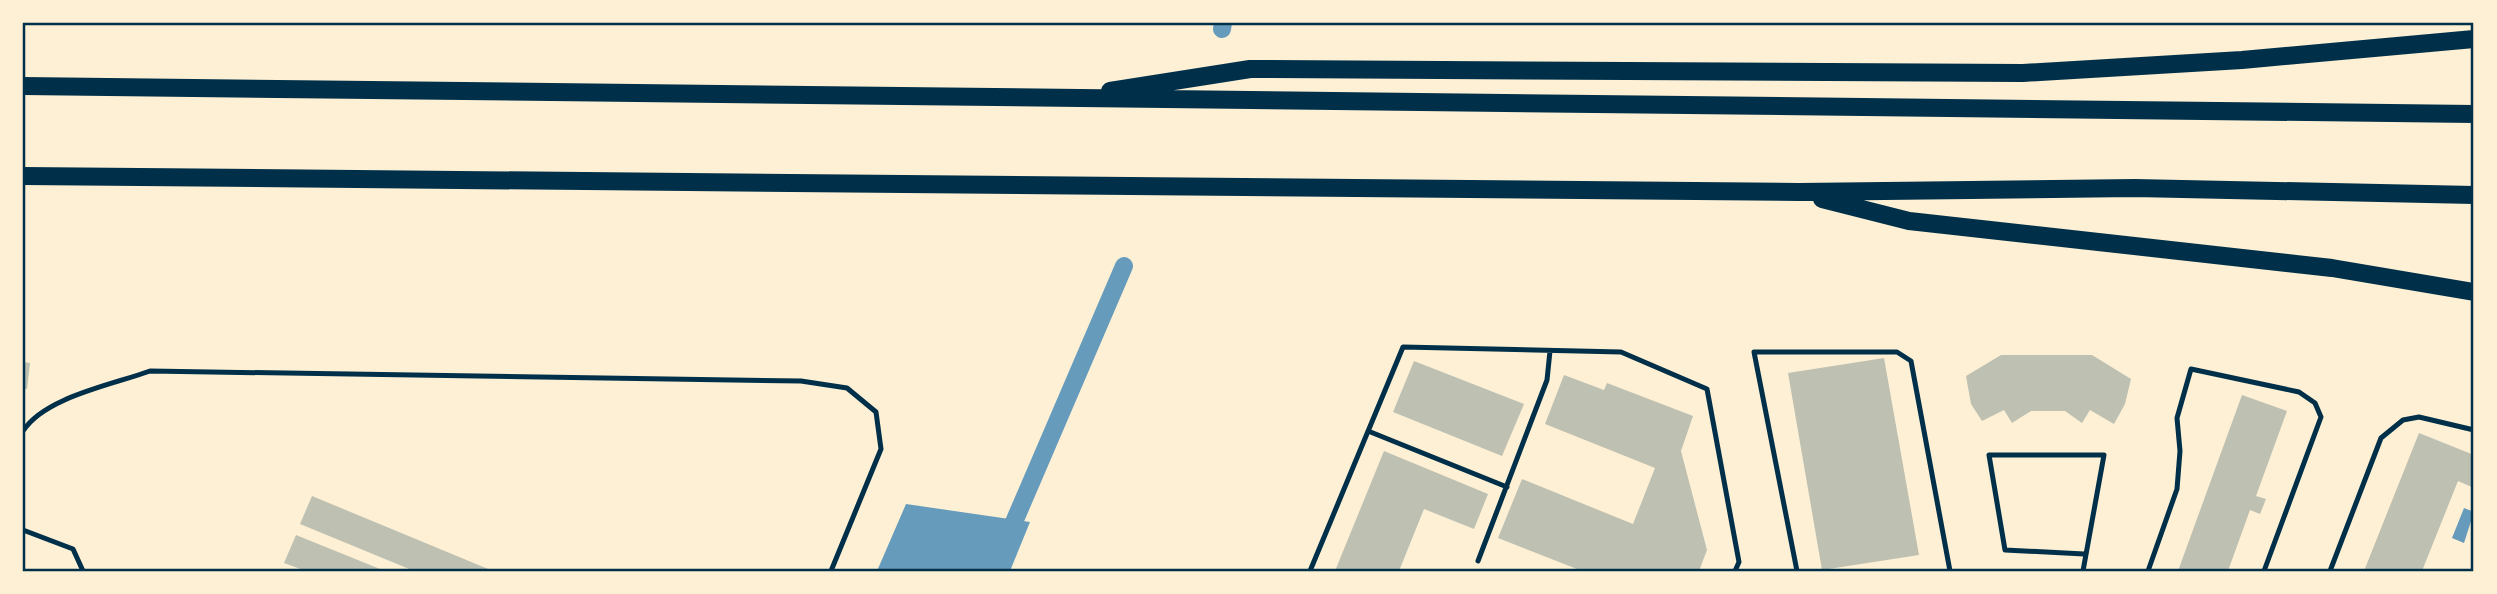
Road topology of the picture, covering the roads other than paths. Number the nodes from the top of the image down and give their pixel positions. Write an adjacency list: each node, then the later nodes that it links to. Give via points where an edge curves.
1 (2474, 39): 3 (highway, via 2242,60 2023,73 1250,69)
2 (23, 86): 3 (highway)
3 (1062, 99): 4 (highway)
4 (2474, 114)
5 (23, 176): 6 (highway)
6 (1799, 192): 7 (highway, via 2135,188); 8 (highway, via 1909,221 2332,268)
7 (2474, 195)
8 (2474, 292)
9 (1550, 351): 12 (lane, via 1402,347); 13 (lane, via 1547,380); 20 (lane, via 1621,352 1707,389 1739,562)
10 (2474, 429): 26 (lane, via 2418,417 2403,420 2381,438)
11 (23, 431): 18 (lane, via 31,419 54,405 150,371 801,381 847,388 876,412 881,449)
12 (1368, 431): 13 (lane); 19 (lane)
13 (1507, 487): 16 (lane)
14 (23, 530): 17 (lane, via 73,549)
15 (2084, 554): 15 (lane, via 2104,455 1989,454 2006,550); 23 (lane)
16 (1478, 561)
17 (83, 571)
18 (831, 571)
19 (1310, 571)
20 (1735, 571)
21 (1797, 571): 22 (lane, via 1754,352 1897,352 1911,361)
22 (1950, 571)
23 (2083, 571)
24 (2148, 571): 25 (lane, via 2176,489 2178,418 2192,369 2299,392 2315,403 2321,417)
25 (2264, 571)
26 (2330, 571)

